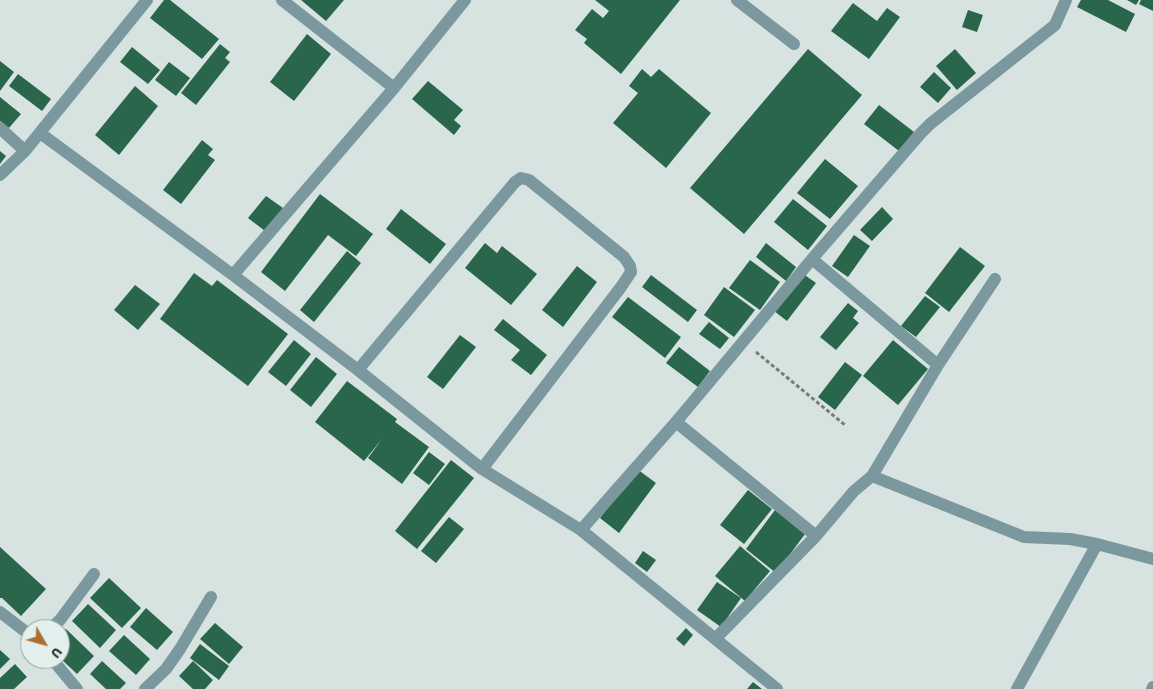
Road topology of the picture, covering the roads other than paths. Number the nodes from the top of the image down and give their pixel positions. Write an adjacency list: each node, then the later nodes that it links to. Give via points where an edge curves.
1 (147, 0): 9 (street)
2 (282, 0): 7 (street)
3 (465, 0): 7 (street)
4 (737, 0): 6 (street)
5 (1066, 0): 12 (street, via 1055,25 930,124)
6 (794, 44)
7 (394, 88): 13 (street)
8 (0, 128): 10 (street)
9 (40, 133): 10 (street); 13 (street)
10 (25, 151): 11 (street)
11 (0, 175)
12 (812, 259): 15 (street); 17 (street)
13 (232, 275): 16 (street)
14 (995, 279): 15 (street)
15 (938, 364): 19 (street)
16 (358, 370): 18 (street); 18 (street, via 515,182 521,178 529,180 624,257 631,272)
17 (676, 422): 20 (street); 21 (street)
18 (482, 469): 20 (street)
19 (872, 476): 21 (street, via 854,491); 22 (street, via 1024,537)
20 (581, 530): 29 (street)
21 (816, 536): 29 (street)
22 (1097, 544): 23 (street); 34 (street)
23 (1153, 559)
24 (94, 574): 27 (street)
25 (211, 597): 32 (street, via 166,669)
26 (0, 612): 28 (street)
27 (61, 619)
28 (20, 627)
29 (715, 639): 33 (street)
30 (60, 669): 31 (street)
31 (77, 689)
32 (144, 689)
33 (777, 689)
34 (1017, 689)

